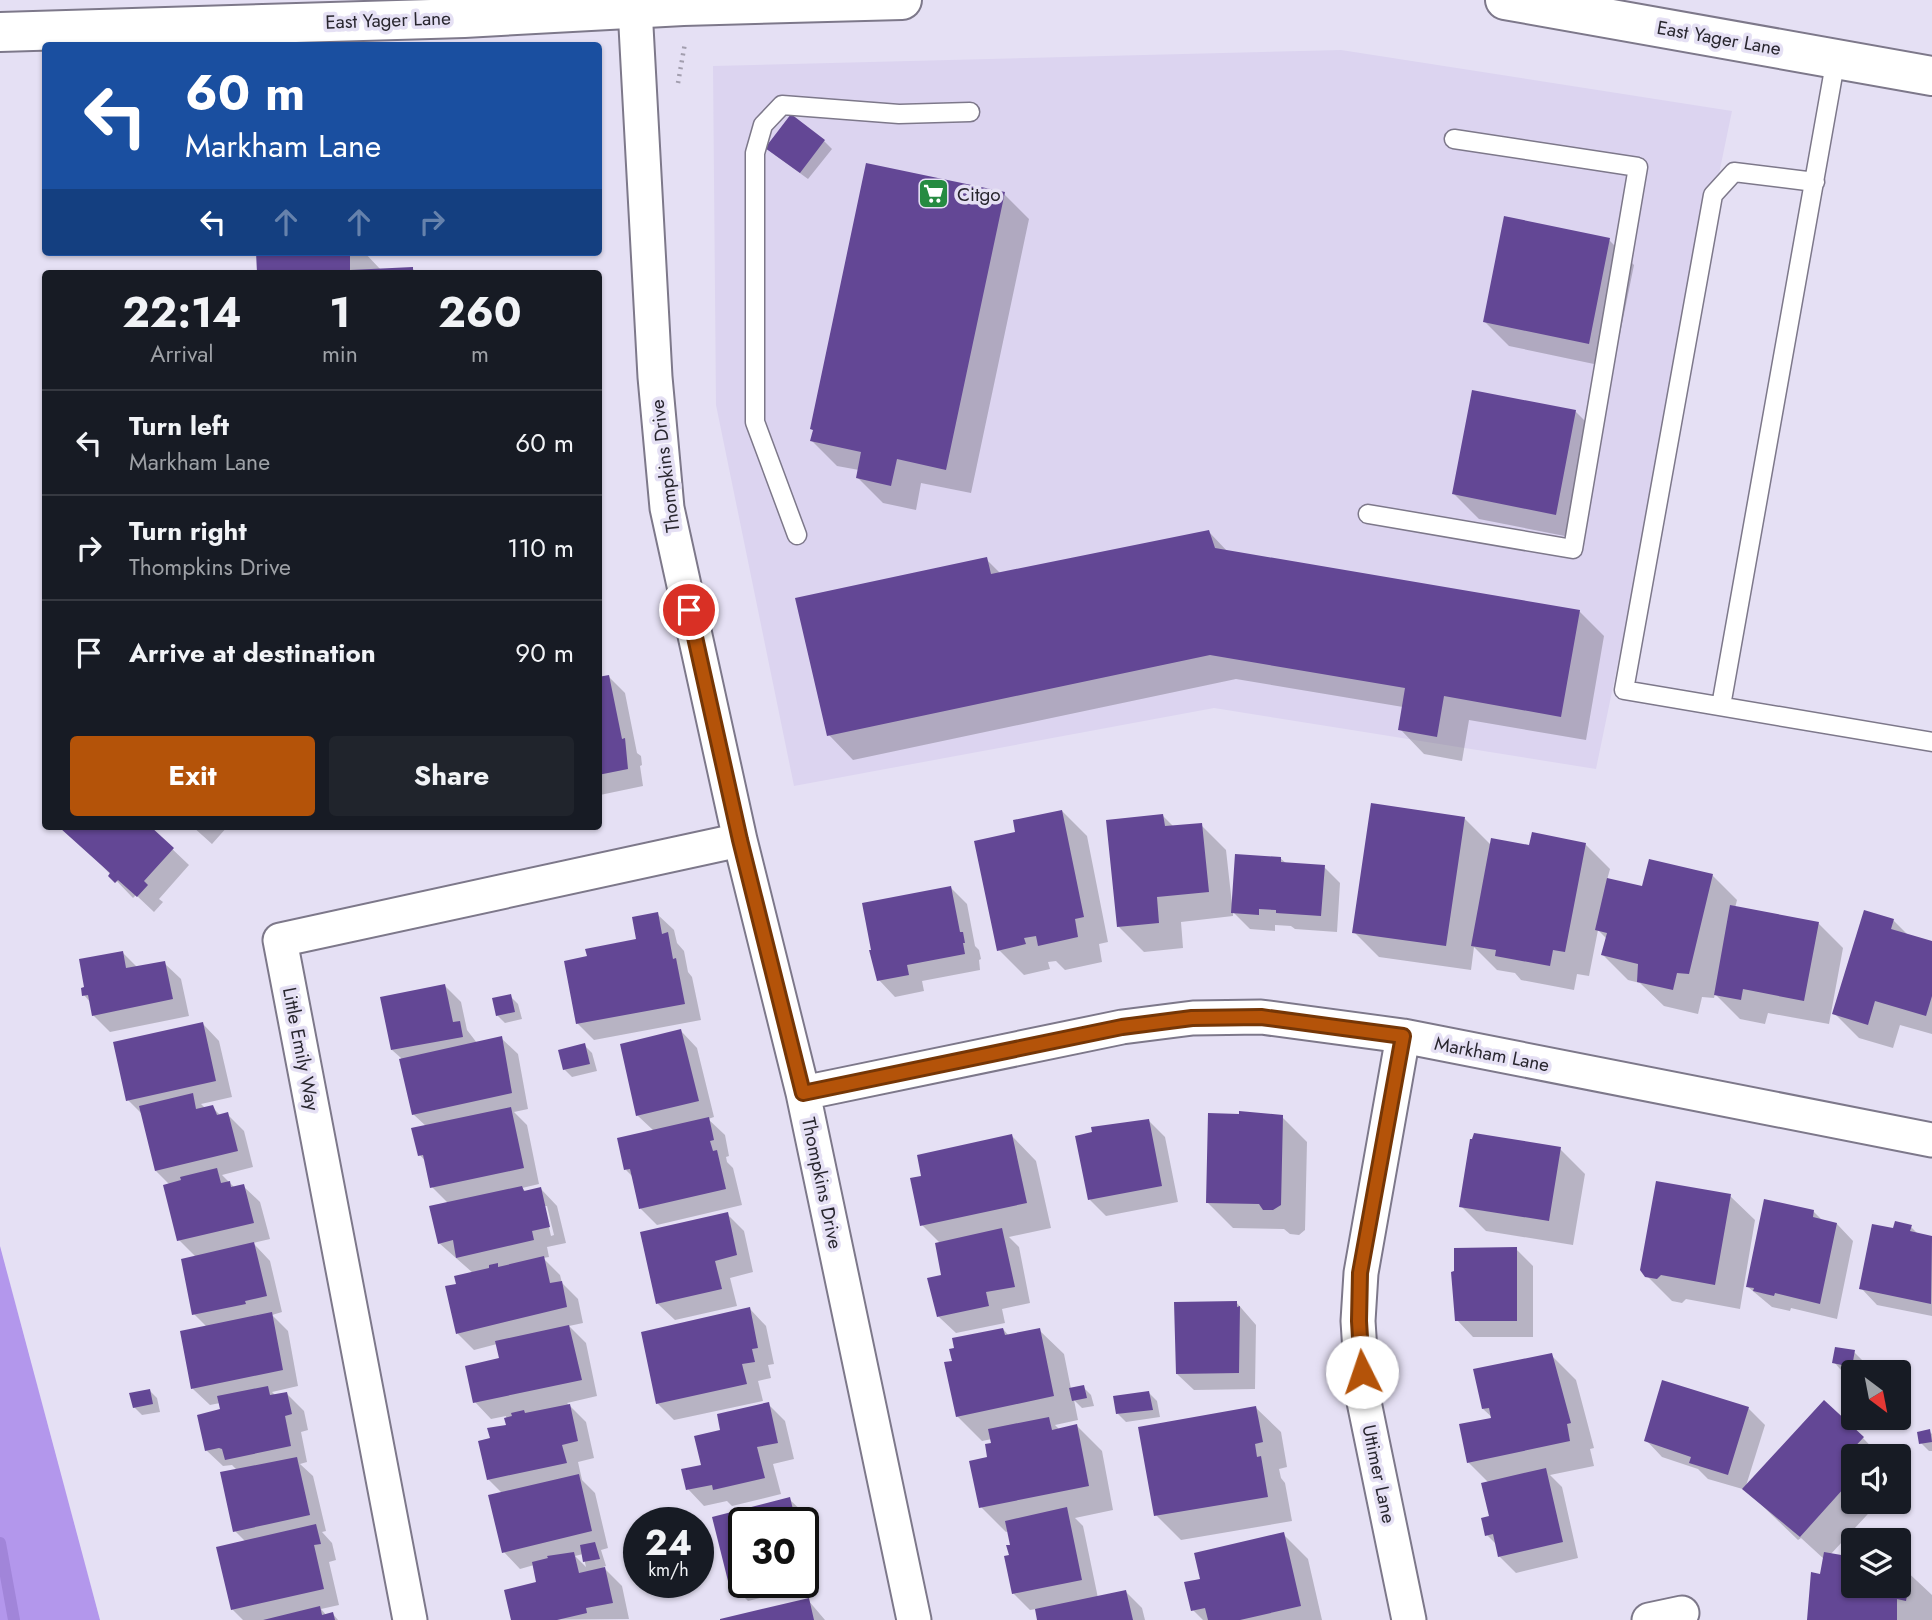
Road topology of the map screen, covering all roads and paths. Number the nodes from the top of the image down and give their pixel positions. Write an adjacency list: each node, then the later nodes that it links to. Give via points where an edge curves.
1 (902, 0): 3 (street, East Yager Lane)
2 (1505, 0): 6 (street, East Yager Lane)
3 (635, 4): 4 (street, East Yager Lane, via 464,18); 16 (street, Thompkins Drive, via 655,377 667,508)
4 (0, 32)
5 (685, 38): 8 (path)
6 (1836, 58): 7 (street, East Yager Lane); 11 (lane)
7 (1932, 76)
8 (677, 93)
9 (970, 112): 13 (lane, via 900,114 782,105 763,125 755,153 755,422)
10 (1454, 139): 12 (lane, via 1638,167 1573,549)
11 (1815, 182): 14 (lane); 14 (lane, via 1734,172 1713,195 1625,690)
12 (1368, 514)
13 (797, 535)
14 (1721, 706): 15 (lane)
15 (1932, 742)
16 (740, 840): 18 (street, Thompkins Drive); 21 (street, Little Emily Way, via 280,940)
17 (1403, 1036): 18 (street, Markham Lane, via 1261,1017 1192,1018 1122,1027); 19 (street, Markham Lane); 23 (street, Uttimer Lane, via 1360,1273 1359,1321 1363,1397)
18 (803, 1093): 22 (street, Thompkins Drive)
19 (1932, 1140)
20 (1682, 1613): 24 (street)
21 (410, 1620)
22 (914, 1620)
23 (1409, 1620)
24 (1649, 1620)

